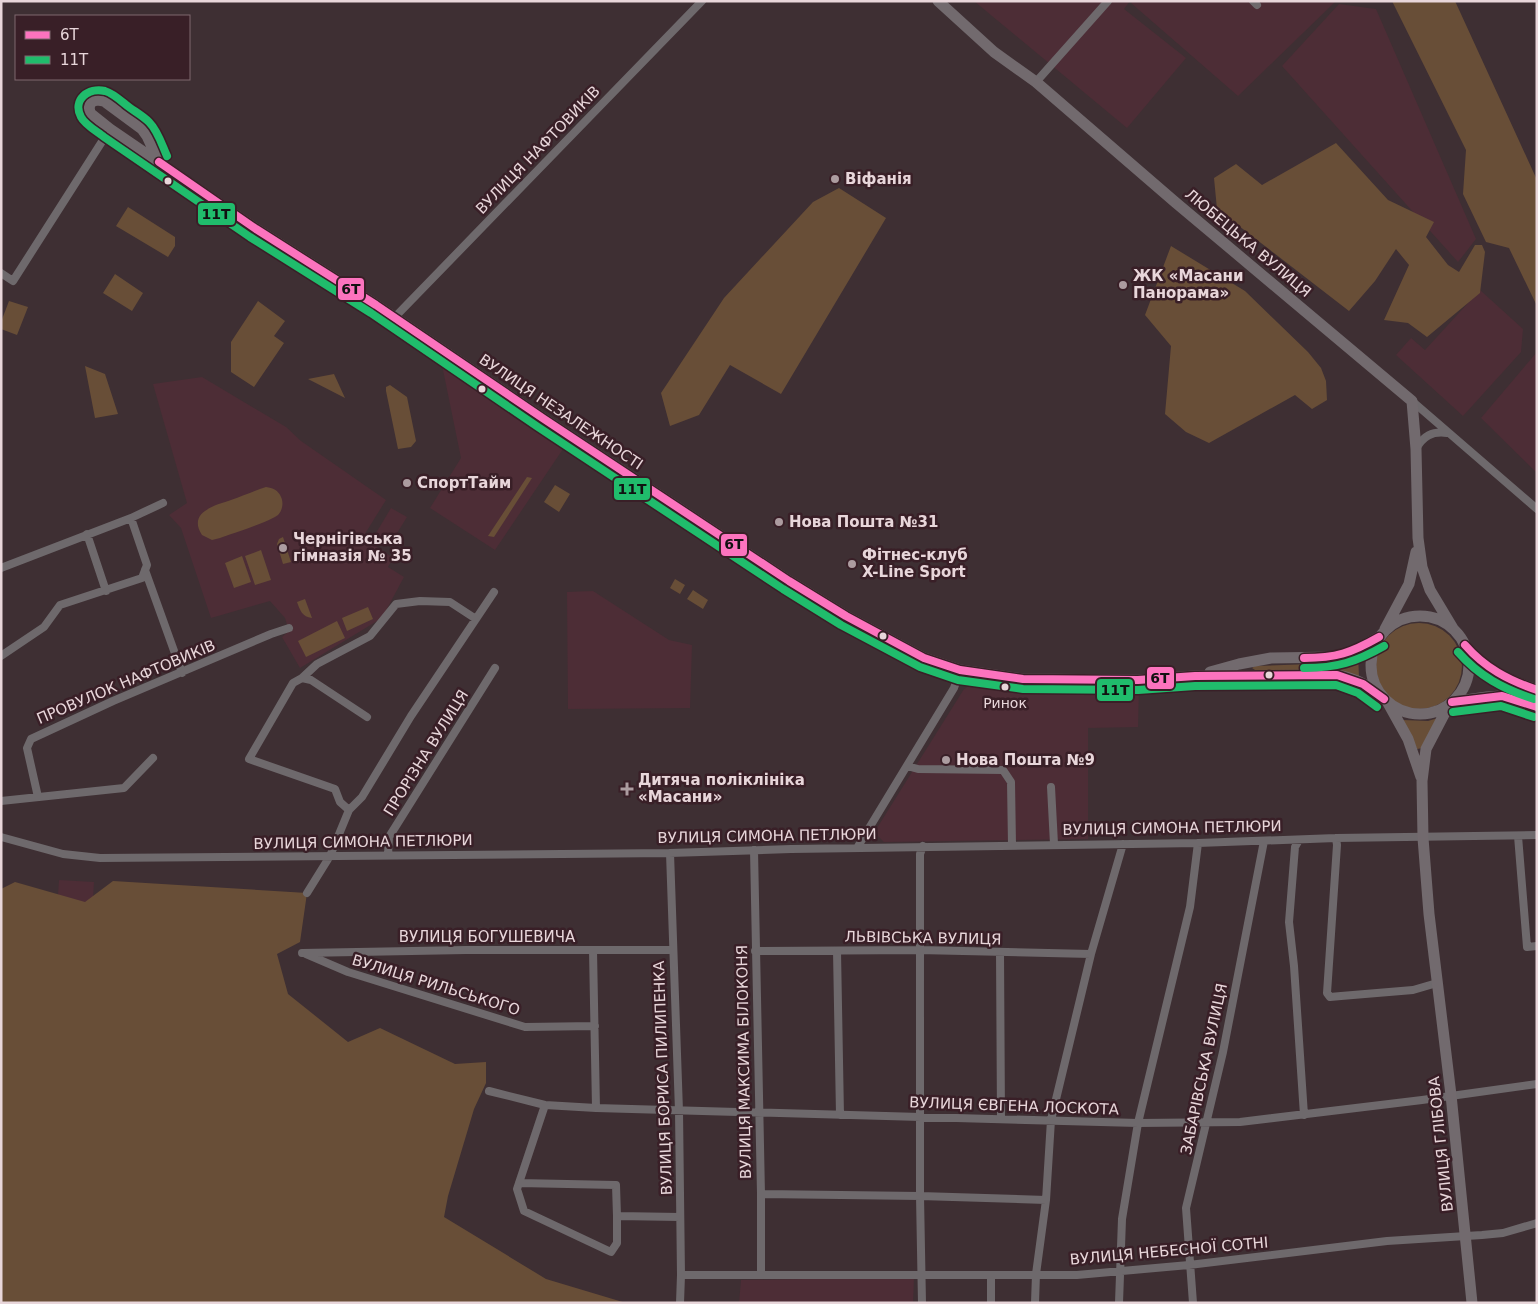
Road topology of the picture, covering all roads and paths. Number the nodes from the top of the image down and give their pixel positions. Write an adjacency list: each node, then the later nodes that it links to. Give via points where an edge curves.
1 (702, 1): 8 (street, ВУЛИЦЯ НАФТОВИКІВ)
2 (938, 1): 4 (main road, ЛЮБЕЦЬКА ВУЛИЦЯ, via 994,52)
3 (1108, 1): 4 (street)
4 (1036, 82): 9 (main road, ЛЮБЕЦЬКА ВУЛИЦЯ)
5 (110, 129): 6 (main road, ВУЛИЦЯ НЕЗАЛЕЖНОСТІ); 6 (main road, ВУЛИЦЯ НЕЗАЛЕЖНОСТІ, via 90,113 92,102 104,101 136,123 147,136); 7 (street, via 13,281)
6 (159, 162): 8 (main road, ВУЛИЦЯ НЕЗАЛЕЖНОСТІ)
7 (1, 273)
8 (394, 318): 28 (main road, ВУЛИЦЯ НЕЗАЛЕЖНОСТІ, via 789,581 924,658)
9 (1412, 401): 10 (street, ЛЮБЕЦЬКА ВУЛИЦЯ); 11 (main road)
10 (1448, 433): 11 (street, via 1426,436); 13 (street, ЛЮБЕЦЬКА ВУЛИЦЯ)
11 (1416, 449): 16 (main road)
12 (163, 503): 14 (street)
13 (1537, 509)
14 (131, 518): 15 (street); 18 (street, via 147,565)
15 (87, 534): 17 (street); 19 (street)
16 (1418, 538): 23 (main road, via 1425,579); 24 (main road, via 1409,584)
17 (1, 568)
18 (145, 570): 19 (street, via 142,578); 29 (street)
19 (106, 591): 26 (street, via 60,605 44,627)
20 (494, 592): 21 (street)
21 (476, 620): 31 (street, via 450,602 420,600 396,604 370,636 317,664); 43 (street, via 411,716 362,797)
22 (289, 628): 29 (street, ПРОВУЛОК НАФТОВИКІВ)
23 (1454, 630): 24 (main road, ВУЛИЦЯ НЕЗАЛЕЖНОСТІ, via 1437,619 1417,616 1398,621); 25 (main road, ВУЛИЦЯ НЕЗАЛЕЖНОСТІ)
24 (1381, 636): 30 (main road, ВУЛИЦЯ НЕЗАЛЕЖНОСТІ, via 1338,657 1271,658); 33 (main road, via 1371,664 1374,683)
25 (1465, 645): 32 (main road, ВУЛИЦЯ НЕЗАЛЕЖНОСТІ, via 1486,667 1514,683); 34 (main road, ВУЛИЦЯ НЕЗАЛЕЖНОСТІ, via 1468,676)
26 (1, 656)
27 (495, 668): 59 (street, ПРОРІЗНА ВУЛИЦЯ, via 389,837)
28 (960, 670): 30 (main road, ВУЛИЦЯ НЕЗАЛЕЖНОСТІ, via 1023,679 1147,680); 38 (street, via 956,683)
29 (182, 673): 41 (street, ПРОВУЛОК НАФТОВИКІВ, via 31,738 27,748)
30 (1195, 676): 33 (main road, ВУЛИЦЯ НЕЗАЛЕЖНОСТІ, via 1337,676 1363,683)
31 (302, 678): 36 (street, via 311,680); 43 (street, via 293,683 249,759 335,789 340,802)
32 (1537, 690)
33 (1386, 701): 34 (main road, ВУЛИЦЯ НЕЗАЛЕЖНОСТІ, via 1404,712 1422,714); 39 (main road, ВУЛИЦЯ ГЛІБОВА, via 1408,738)
34 (1450, 704): 35 (main road, ВУЛИЦЯ НЕЗАЛЕЖНОСТІ, via 1502,696); 39 (main road, ВУЛИЦЯ ГЛІБОВА, via 1426,749)
35 (1537, 707)
36 (367, 717)
37 (153, 758): 41 (street, via 124,788)
38 (907, 766): 54 (street, via 918,769 1003,770 1011,782); 56 (street)
39 (1422, 781): 48 (main road, ВУЛИЦЯ ГЛІБОВА)
40 (1051, 787): 52 (street)
41 (38, 797): 42 (street)
42 (1, 801)
43 (349, 810): 60 (street)
44 (1537, 835): 45 (street, ВУЛИЦЯ СИМОНА ПЕТЛЮРИ)
45 (1518, 836): 48 (street, ВУЛИЦЯ СИМОНА ПЕТЛЮРИ); 62 (street, via 1527,947)
46 (1, 837): 60 (street, ВУЛИЦЯ СИМОНА ПЕТЛЮРИ, via 64,854 100,858)
47 (1336, 838): 48 (street, ВУЛИЦЯ СИМОНА ПЕТЛЮРИ); 49 (street, ВУЛИЦЯ СИМОНА ПЕТЛЮРИ); 71 (street, via 1327,993 1330,997 1350,996 1413,990)
48 (1423, 838): 71 (main road, ВУЛИЦЯ ГЛІБОВА)
49 (1299, 840): 50 (street, ВУЛИЦЯ СИМОНА ПЕТЛЮРИ); 81 (street, via 1295,847 1289,922)
50 (1264, 841): 51 (street, ВУЛИЦЯ СИМОНА ПЕТЛЮРИ); 86 (street, ЗАБАРІВСЬКА ВУЛИЦЯ)
51 (1198, 843): 53 (street, ВУЛИЦЯ СИМОНА ПЕТЛЮРИ); 85 (street, via 1190,907)
52 (1054, 844): 53 (street, ВУЛИЦЯ СИМОНА ПЕТЛЮРИ); 54 (street, ВУЛИЦЯ СИМОНА ПЕТЛЮРИ)
53 (1123, 844): 70 (street)
54 (1012, 845): 55 (street, ВУЛИЦЯ СИМОНА ПЕТЛЮРИ)
55 (923, 846): 56 (street, ВУЛИЦЯ СИМОНА ПЕТЛЮРИ); 65 (street, via 920,854)
56 (857, 848): 57 (street, ВУЛИЦЯ СИМОНА ПЕТЛЮРИ)
57 (754, 850): 58 (street, ВУЛИЦЯ СИМОНА ПЕТЛЮРИ); 66 (street, ВУЛИЦЯ МАКСИМА БІЛОКОНЯ)
58 (670, 853): 59 (street, ВУЛИЦЯ СИМОНА ПЕТЛЮРИ); 64 (street, ВУЛИЦЯ БОРИСА ПИЛИПЕНКА)
59 (388, 855): 60 (street, ВУЛИЦЯ СИМОНА ПЕТЛЮРИ)
60 (330, 856): 61 (street)
61 (307, 892)
62 (1537, 946)
63 (593, 950): 64 (street, ВУЛИЦЯ БОГУШЕВИЧА); 68 (street, ВУЛИЦЯ БОГУШЕВИЧА); 72 (street)
64 (672, 950): 78 (street, ВУЛИЦЯ БОРИСА ПИЛИПЕНКА)
65 (919, 950): 67 (street, ЛЬВІВСЬКА ВУЛИЦЯ); 69 (street, ЛЬВІВСЬКА ВУЛИЦЯ); 82 (street)
66 (755, 951): 67 (street, ЛЬВІВСЬКА ВУЛИЦЯ); 79 (street, ВУЛИЦЯ МАКСИМА БІЛОКОНЯ)
67 (837, 951): 80 (street)
68 (302, 952): 72 (street, ВУЛИЦЯ РИЛЬСЬКОГО, via 348,972 525,1027)
69 (1000, 952): 70 (street, ЛЬВІВСЬКА ВУЛИЦЯ); 83 (street)
70 (1091, 954): 84 (street)
71 (1437, 983): 75 (main road, ВУЛИЦЯ ГЛІБОВА)
72 (595, 1026): 77 (street)
73 (1537, 1084): 75 (street, ВУЛИЦЯ ЄВГЕНА ЛОСКОТА)
74 (489, 1091): 76 (street, ВУЛИЦЯ ЄВГЕНА ЛОСКОТА)
75 (1451, 1095): 81 (street, ВУЛИЦЯ ЄВГЕНА ЛОСКОТА); 94 (main road, ВУЛИЦЯ ГЛІБОВА)
76 (545, 1105): 77 (street, ВУЛИЦЯ ЄВГЕНА ЛОСКОТА); 87 (street)
77 (596, 1108): 78 (street, ВУЛИЦЯ ЄВГЕНА ЛОСКОТА)
78 (679, 1111): 79 (street, ВУЛИЦЯ ЄВГЕНА ЛОСКОТА); 92 (street, ВУЛИЦЯ БОРИСА ПИЛИПЕНКА)
79 (759, 1112): 80 (street, ВУЛИЦЯ ЄВГЕНА ЛОСКОТА); 88 (street, ВУЛИЦЯ МАКСИМА БІЛОКОНЯ)
80 (840, 1115): 82 (street, ВУЛИЦЯ ЄВГЕНА ЛОСКОТА)
81 (1304, 1115): 86 (street, ВУЛИЦЯ ЄВГЕНА ЛОСКОТА)
82 (920, 1117): 83 (street, ВУЛИЦЯ ЄВГЕНА ЛОСКОТА); 89 (street)
83 (1001, 1119): 84 (street, ВУЛИЦЯ ЄВГЕНА ЛОСКОТА)
84 (1051, 1120): 85 (street, ВУЛИЦЯ ЄВГЕНА ЛОСКОТА); 90 (street)
85 (1138, 1123): 86 (street, ВУЛИЦЯ ЄВГЕНА ЛОСКОТА); 96 (street, via 1122,1220)
86 (1207, 1123): 95 (street, ЗАБАРІВСЬКА ВУЛИЦЯ, via 1186,1208)
87 (520, 1183): 91 (street, via 616,1185); 91 (street, via 517,1189 524,1211 611,1252 617,1243)
88 (761, 1194): 89 (street); 97 (street, ВУЛИЦЯ МАКСИМА БІЛОКОНЯ)
89 (920, 1196): 90 (street); 101 (street)
90 (1046, 1200): 99 (street)
91 (617, 1216): 92 (street)
92 (680, 1217): 100 (street, ВУЛИЦЯ БОРИСА ПИЛИПЕНКА)
93 (1537, 1223): 94 (street, ВУЛИЦЯ НЕБЕСНОЇ СОТНІ, via 1503,1232)
94 (1466, 1236): 95 (street, ВУЛИЦЯ НЕБЕСНОЇ СОТНІ, via 1387,1241); 108 (main road, ВУЛИЦЯ ГЛІБОВА)
95 (1189, 1265): 96 (street, ВУЛИЦЯ НЕБЕСНОЇ СОТНІ); 107 (street, ЗАБАРІВСЬКА ВУЛИЦЯ)
96 (1120, 1272): 99 (street, ВУЛИЦЯ НЕБЕСНОЇ СОТНІ); 106 (street)
97 (761, 1274): 100 (street, ВУЛИЦЯ НЕБЕСНОЇ СОТНІ); 101 (street, ВУЛИЦЯ НЕБЕСНОЇ СОТНІ)
98 (990, 1274): 99 (street, ВУЛИЦЯ НЕБЕСНОЇ СОТНІ); 101 (street, ВУЛИЦЯ НЕБЕСНОЇ СОТНІ); 104 (street)
99 (1036, 1274): 105 (street)
100 (681, 1275): 102 (street, ВУЛИЦЯ БОРИСА ПИЛИПЕНКА)
101 (922, 1275): 103 (street)
102 (680, 1303)
103 (922, 1303)
104 (991, 1303)
105 (1035, 1303)
106 (1119, 1303)
107 (1193, 1303)
108 (1472, 1303)

